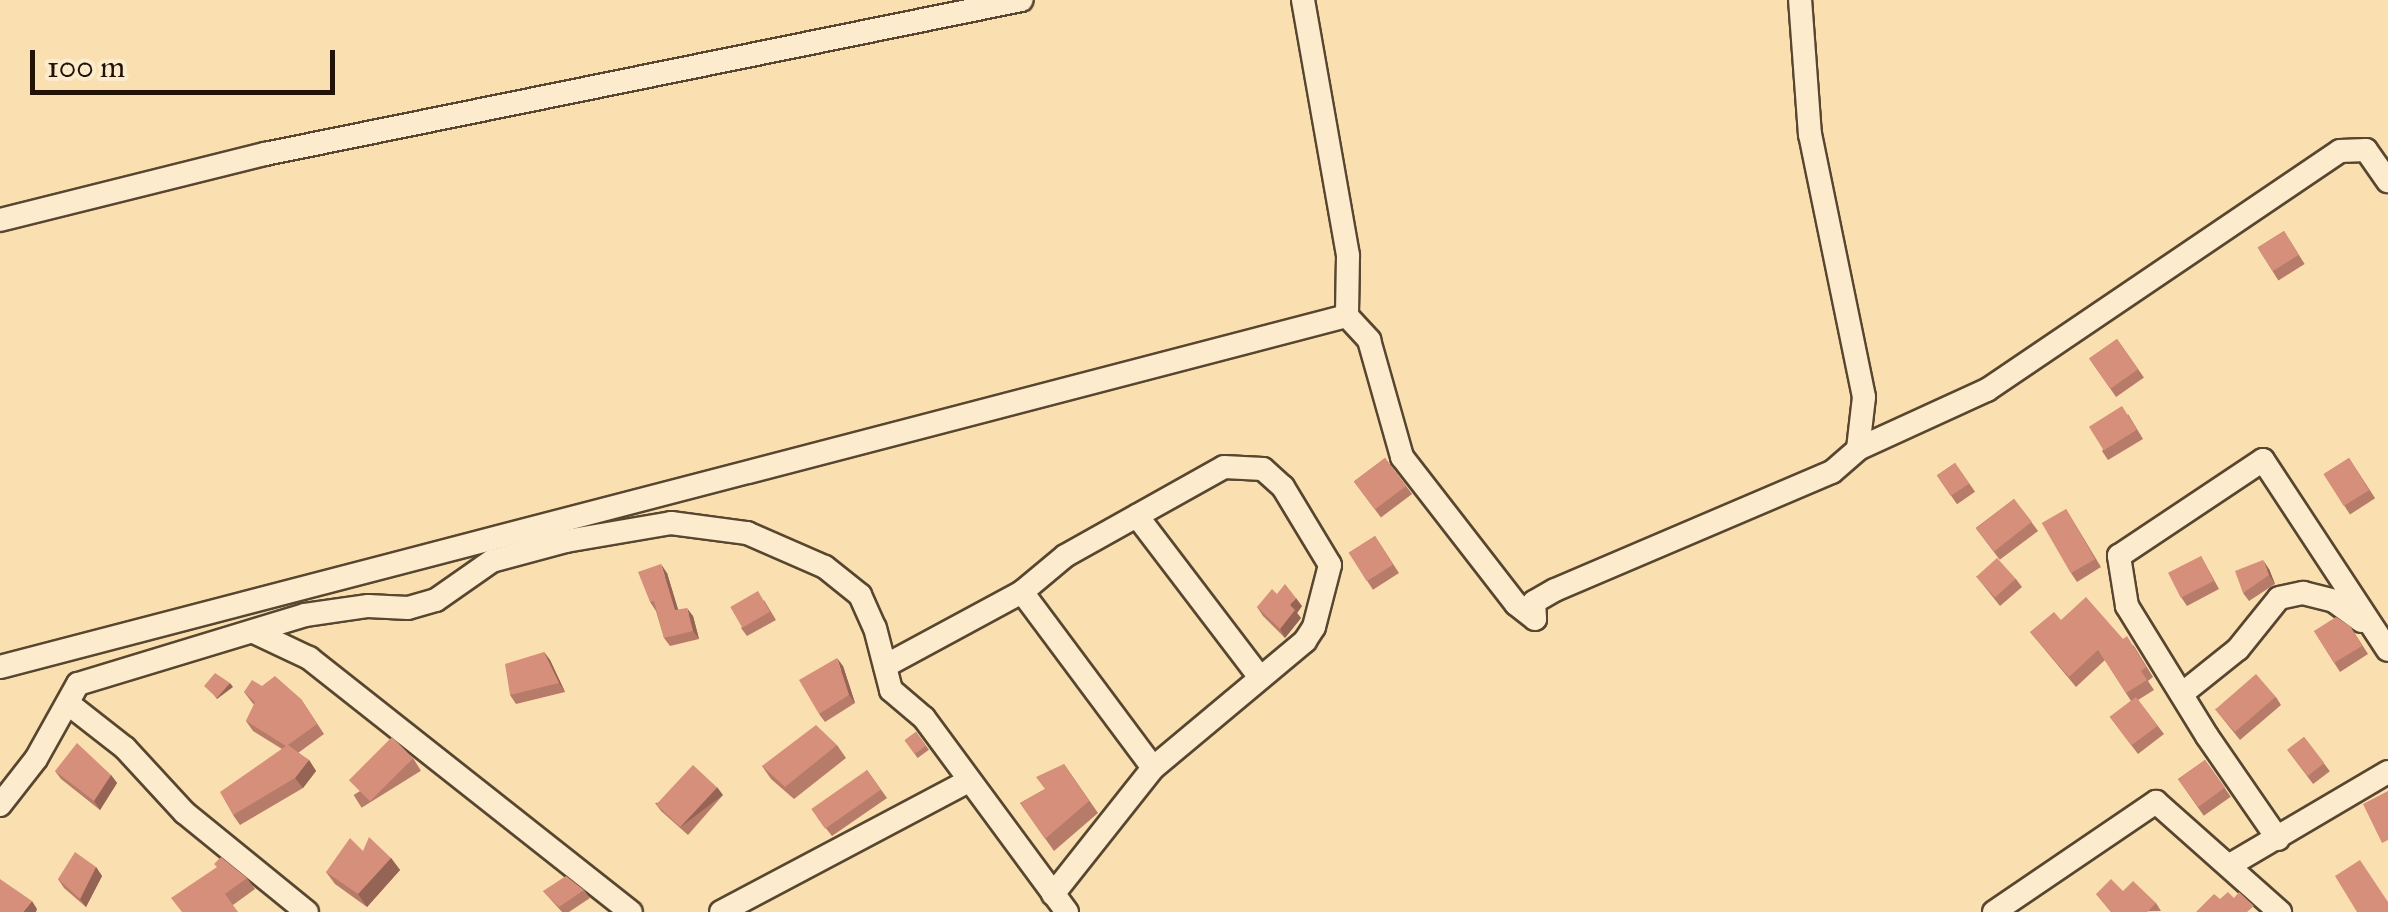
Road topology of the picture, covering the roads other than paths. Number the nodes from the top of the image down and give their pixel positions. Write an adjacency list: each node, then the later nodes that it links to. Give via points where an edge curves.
1 (1021, 0): 5 (street, via 264,154)
2 (1303, 0): 6 (street, via 1348,256)
3 (1800, 0): 7 (street, via 1810,135 1864,397)
4 (2388, 181): 7 (street, via 2366,150 2340,151 1987,390)
5 (0, 220)
6 (1347, 316): 7 (street, via 1369,340 1402,457 1516,604 1535,619 1534,602 1555,590 1832,472); 14 (street)
7 (1858, 449)
8 (1137, 516): 9 (street, via 1065,556); 15 (street); 15 (street, via 1224,467 1263,469 1283,487 1330,565 1314,627)
9 (1022, 592): 13 (street); 18 (street)
10 (2374, 629): 12 (street); 16 (street, via 2334,601 2304,593 2279,598 2238,649); 16 (street, via 2263,460 2119,556 2127,606)
11 (256, 633): 13 (street, via 305,615 408,608 436,600 492,561 566,540 671,523 747,533 825,567 860,595); 17 (street, via 78,684); 26 (street, via 309,658)
12 (2388, 650)
13 (885, 666): 20 (street, via 891,690 924,718)
14 (0, 667)
15 (1259, 676): 18 (street)
16 (2183, 693): 22 (street)
17 (70, 705): 21 (street); 25 (street, via 125,748 185,813)
18 (1153, 768): 24 (street)
19 (2388, 772): 22 (street)
20 (968, 781): 24 (street); 27 (street)
21 (0, 805)
22 (2278, 839): 23 (street)
23 (2230, 865): 28 (street, via 2156,802); 29 (street)
24 (1060, 903)
25 (307, 912)
26 (631, 912)
27 (720, 912)
28 (1994, 912)
29 (2280, 912)

